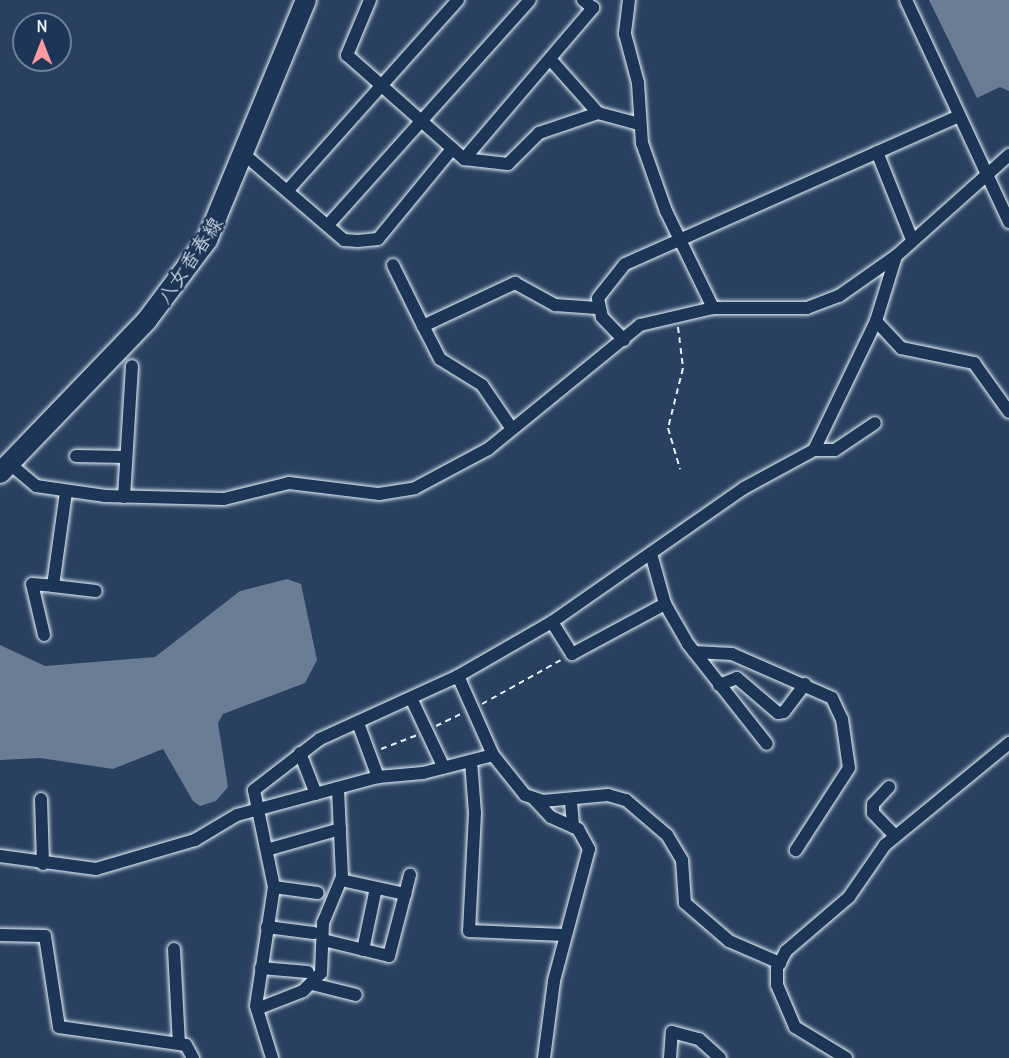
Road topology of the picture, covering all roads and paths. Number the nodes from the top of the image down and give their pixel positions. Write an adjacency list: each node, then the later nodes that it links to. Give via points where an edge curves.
1 (306, 0): 17 (main road, 八女香春線)
2 (370, 0): 9 (street, via 347,55)
3 (458, 0): 9 (street)
4 (530, 0): 12 (street)
5 (583, 0): 8 (street, via 593,8)
6 (630, 0): 13 (street, via 625,34 638,83)
7 (906, 0): 11 (street)
8 (550, 59): 10 (street); 18 (street)
9 (383, 85): 12 (street); 20 (street)
10 (598, 113): 13 (street); 18 (street, via 539,133 508,164)
11 (959, 116): 15 (street); 19 (street)
12 (422, 121): 14 (street); 22 (street)
13 (639, 124): 24 (street)
14 (452, 149): 18 (street); 22 (street, via 378,239 344,240)
15 (877, 152): 23 (street); 24 (street)
16 (1009, 155): 19 (street)
17 (246, 156): 20 (street); 40 (main road, 八女香春線, via 207,240 170,293)
18 (464, 159)
19 (984, 176): 21 (street); 23 (street)
20 (288, 190): 22 (street)
21 (1009, 222)
22 (328, 225)
23 (911, 237): 25 (street)
24 (679, 239): 27 (street, via 614,272); 28 (street)
25 (896, 256): 28 (street, via 839,296 807,308); 30 (street)
26 (393, 265): 31 (street)
27 (597, 308): 31 (street, via 555,304 514,283); 32 (street)
28 (713, 308): 29 (street)
29 (676, 316): 32 (street, via 640,325); 41 (path, via 683,368 668,428)
30 (876, 321): 34 (street, via 901,348 974,363); 37 (street)
31 (423, 326): 36 (street, via 440,359 482,385)
32 (624, 340): 36 (street)
33 (132, 366): 39 (street)
34 (1009, 412)
35 (875, 423): 37 (street, via 835,450)
36 (512, 429): 43 (street, via 488,449 415,488 380,494 289,483 224,499)
37 (814, 450): 44 (street, via 744,488)
38 (76, 456): 39 (street)
39 (126, 457): 43 (street)
40 (5, 468): 42 (street, via 36,486)
41 (680, 470)
42 (66, 492): 43 (street); 45 (street)
43 (124, 497)
44 (652, 556): 47 (street); 48 (street)
45 (53, 586): 46 (street); 49 (street, via 32,584)
46 (96, 591)
47 (665, 604): 48 (street, via 572,654); 50 (street)
48 (552, 622): 51 (street)
49 (44, 635)
50 (694, 652): 52 (street, via 732,654 782,680); 53 (street)
51 (458, 676): 54 (street); 59 (street)
52 (805, 684): 53 (street, via 784,712 778,713 737,678); 74 (street, via 832,698 842,719 849,768)
53 (719, 685): 57 (street)
54 (411, 698): 55 (street); 61 (street)
55 (358, 723): 58 (street); 62 (street)
56 (1009, 743): 72 (street)
57 (767, 744)
58 (300, 753): 65 (street); 69 (street, via 254,790)
59 (493, 755): 60 (street); 66 (street, via 511,783)
60 (471, 761): 61 (street); 85 (street, via 475,813 469,931)
61 (444, 768): 62 (street)
62 (378, 777): 64 (street)
63 (889, 787): 72 (street, via 873,804 873,813)
64 (338, 788): 65 (street); 71 (street)
65 (316, 794): 69 (street)
66 (533, 798): 68 (street); 70 (street, via 551,817)
67 (41, 799): 76 (street)
68 (571, 802): 70 (street); 89 (street, via 608,795 649,815 682,860 685,903 729,940)
69 (256, 811): 73 (street); 76 (street, via 195,840 106,866)
70 (573, 827): 85 (street, via 586,840 589,863)
71 (340, 829): 73 (street); 78 (street)
72 (895, 836): 89 (street, via 849,897)
73 (270, 849): 79 (street)
74 (796, 850)
75 (0, 856): 76 (street)
76 (43, 864)
77 (410, 875): 82 (street)
78 (341, 880): 80 (street); 86 (street)
79 (274, 887): 81 (street); 83 (street)
80 (376, 888): 82 (street); 88 (street)
81 (318, 893)
82 (405, 894): 88 (street, via 389,957)
83 (267, 927): 86 (street); 90 (street)
84 (0, 935): 94 (street, via 45,936 59,1028)
85 (564, 935): 97 (street)
86 (318, 936): 88 (street); 91 (street, via 321,973)
87 (174, 949): 94 (street)
88 (363, 950)
89 (780, 963): 100 (street, via 777,986 795,1027)
90 (261, 968): 91 (street); 93 (street)
91 (310, 978): 92 (street); 93 (street)
92 (356, 995)
93 (257, 1009): 96 (street)
94 (179, 1044): 95 (street)
95 (193, 1058)
96 (272, 1058)
97 (544, 1058)
98 (670, 1058): 99 (street, via 672,1032 699,1039)
99 (720, 1058)
100 (846, 1058)

